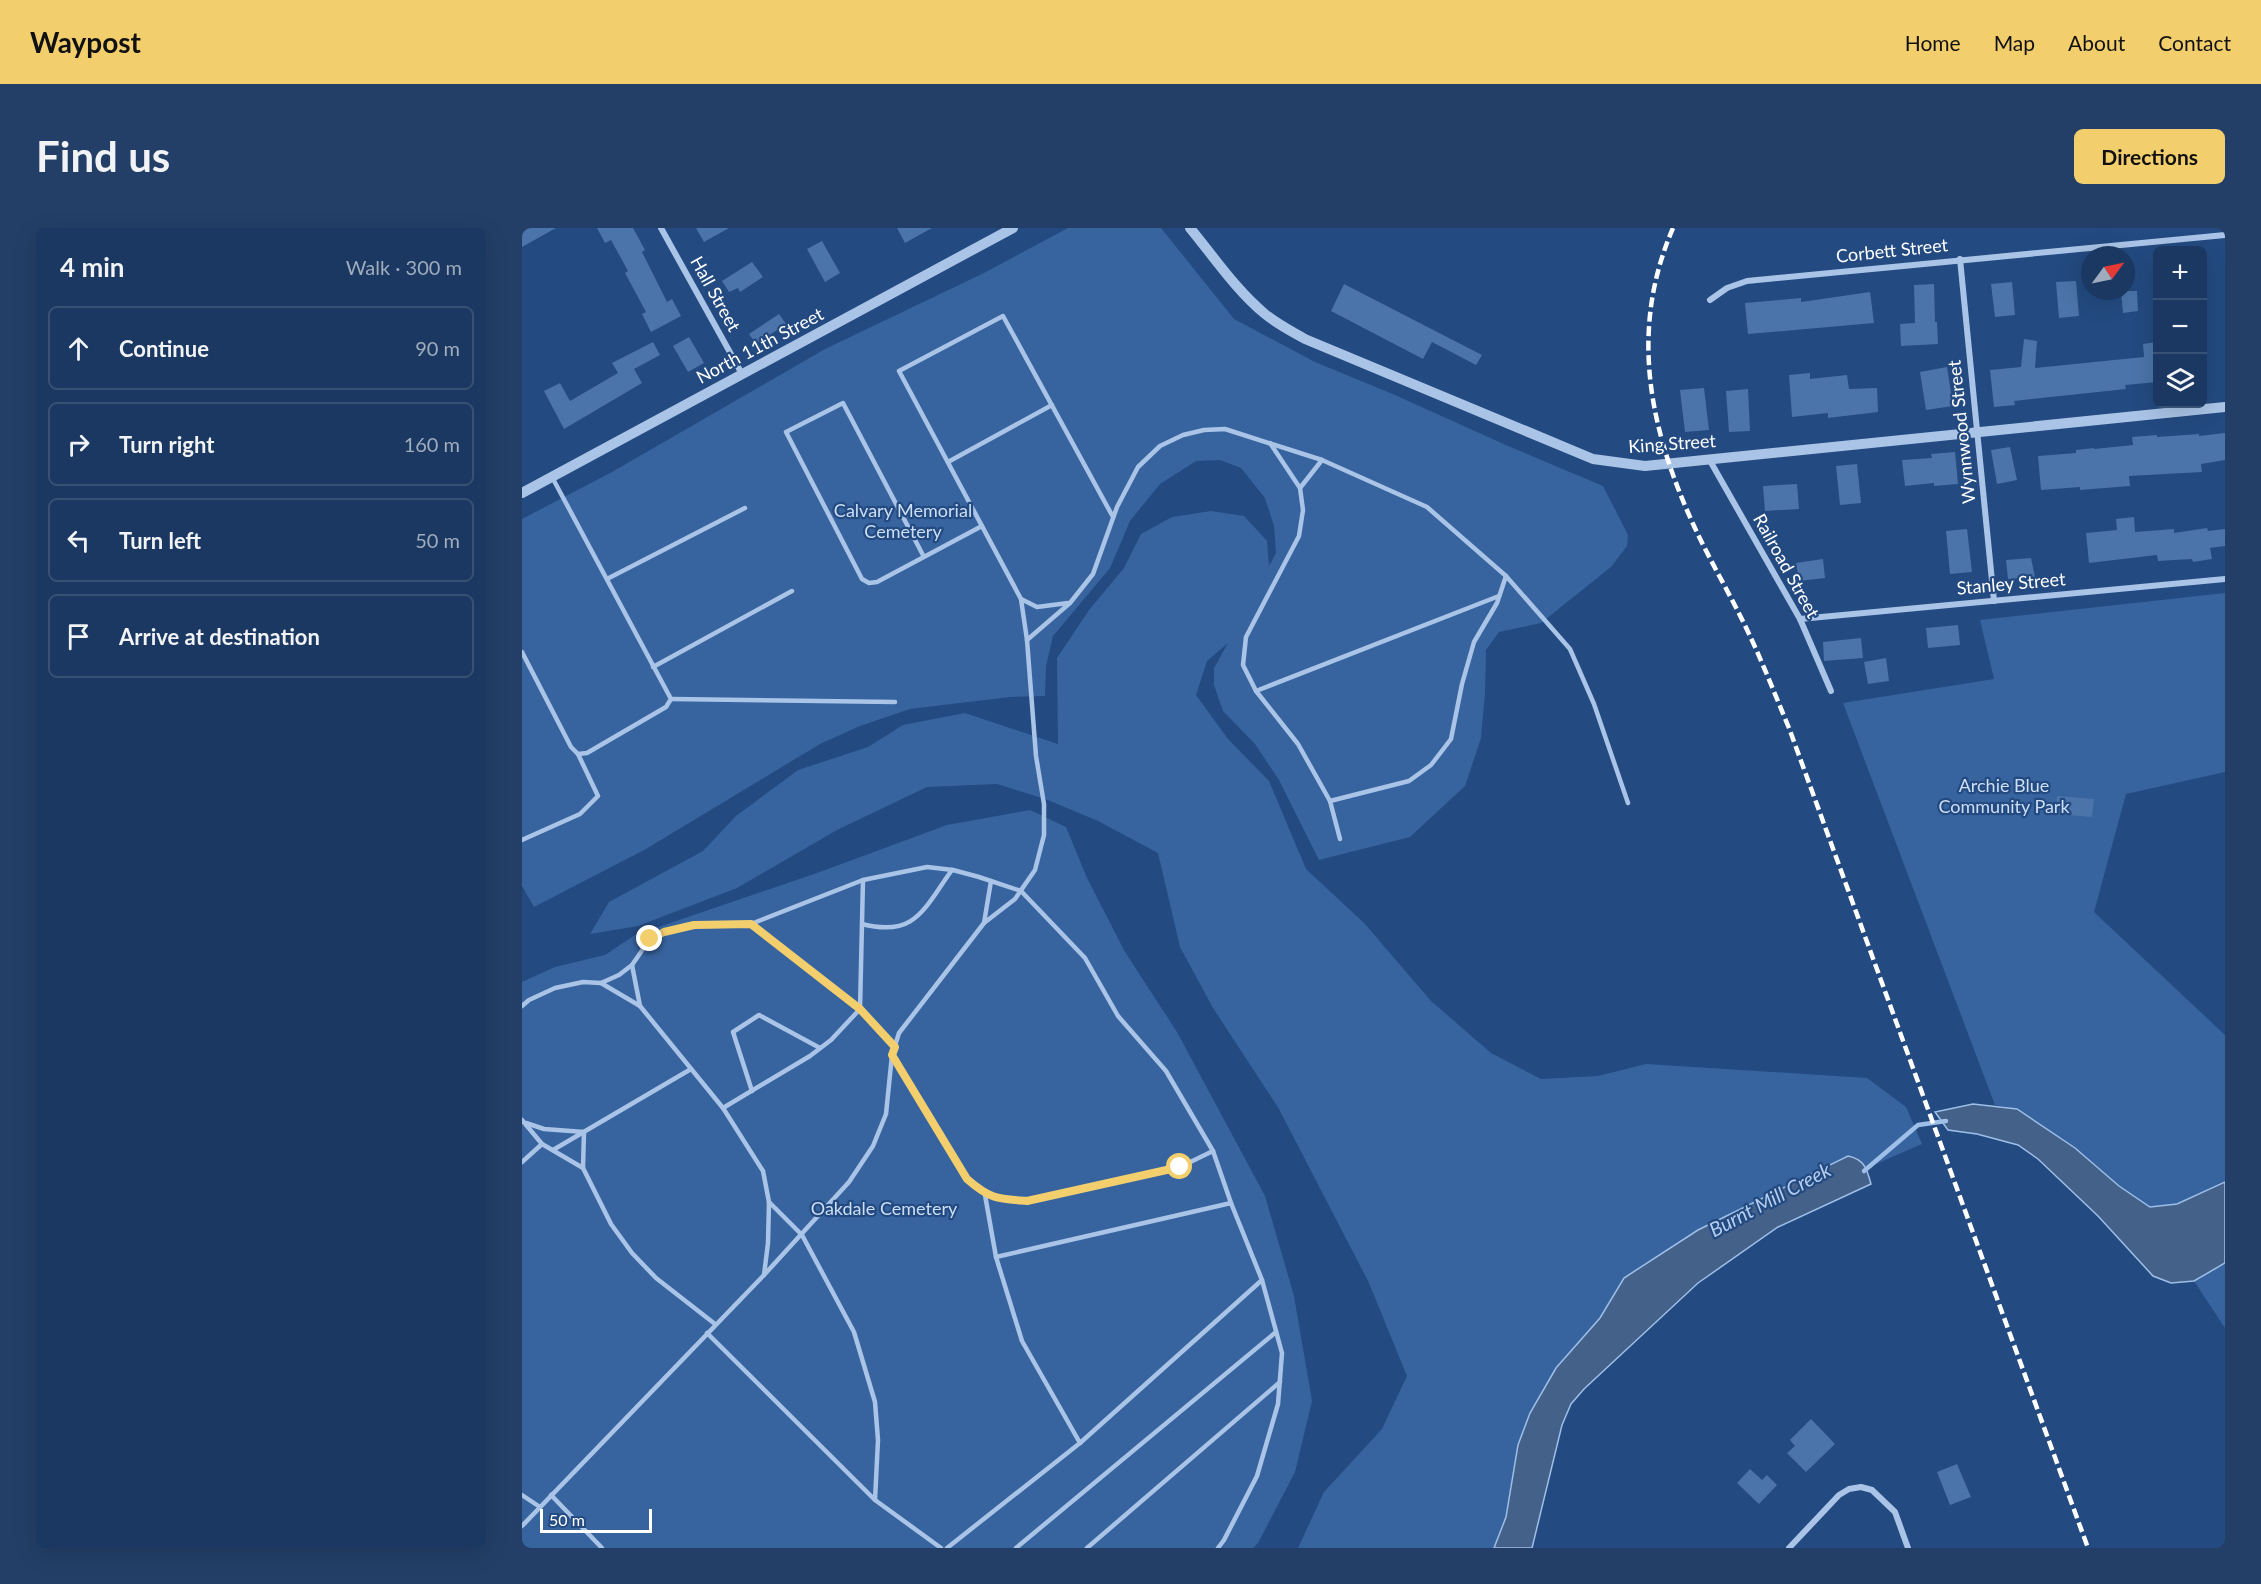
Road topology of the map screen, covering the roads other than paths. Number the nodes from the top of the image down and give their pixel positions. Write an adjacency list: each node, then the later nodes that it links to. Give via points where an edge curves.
1 (661, 228): 7 (street, Hall Street)
2 (1013, 228): 7 (street, North 11th Street)
3 (1190, 228): 12 (street, King Street, via 1263,313 1305,339 1593,459 1645,466)
4 (2225, 235): 5 (street, Corbett Street)
5 (1960, 259): 6 (street, Corbett Street, via 1747,281); 10 (street, Wynnwood Street)
6 (1710, 300)
7 (742, 374): 15 (street, North 11th Street)
8 (1052, 405): 14 (lane); 14 (lane, via 1003,316 899,371); 19 (lane)
9 (2225, 407): 10 (street, King Street)
10 (1976, 431): 12 (street, King Street); 28 (street, Wynnwood Street)
11 (1270, 443): 13 (lane); 16 (lane); 19 (lane, via 1226,429 1183,435 1160,446 1138,467)
12 (1709, 459): 30 (street, Railroad Street)
13 (1322, 460): 16 (lane); 22 (lane, via 1426,507)
14 (948, 462): 20 (lane)
15 (552, 477): 17 (street, North 11th Street); 23 (lane)
16 (1300, 488): 34 (lane, via 1303,510 1299,536 1246,637 1243,665)
17 (522, 493)
18 (745, 508): 23 (lane)
19 (1113, 517): 29 (lane, via 1093,574)
20 (982, 526): 21 (lane); 27 (lane)
21 (924, 557): 21 (lane, via 877,582 862,579 786,432 843,403)
22 (1506, 576): 26 (lane); 40 (lane, via 1570,649 1594,704)
23 (607, 579): 33 (lane)
24 (2225, 579): 28 (street, Stanley Street)
25 (792, 591): 33 (lane)
26 (1500, 596): 34 (lane); 39 (lane, via 1474,642 1451,739 1431,765 1409,781)
27 (1021, 599): 29 (lane, via 1037,607); 31 (lane)
28 (1994, 601): 30 (street, Stanley Street)
29 (1070, 603): 31 (lane)
30 (1800, 619): 35 (street, Railroad Street)
31 (1027, 640): 46 (lane, via 1044,835 1035,870)
32 (522, 652): 38 (lane)
33 (653, 667): 36 (lane)
34 (1256, 691): 39 (lane, via 1298,744)
35 (1831, 691)
36 (670, 699): 37 (lane); 38 (lane, via 666,707 587,753)
37 (895, 702)
38 (578, 754): 42 (lane, via 598,796 580,814)
39 (1330, 801): 41 (lane)
40 (1628, 803)
41 (1340, 839)
42 (522, 840)
43 (953, 870): 44 (lane, via 927,867); 45 (lane); 49 (lane, via 915,919 894,929)
44 (863, 880): 48 (lane); 49 (lane)
45 (991, 881): 46 (lane); 47 (lane)
46 (1021, 891): 47 (lane); 65 (lane, via 1085,958 1118,1016 1166,1071)
47 (984, 923): 55 (lane, via 899,1033)
48 (751, 924): 50 (lane, via 694,925 664,932 650,939); 54 (lane)
49 (862, 924): 54 (lane)
50 (632, 965): 51 (lane); 53 (lane)
51 (601, 983): 52 (lane, via 555,988); 53 (lane)
52 (522, 1006)
53 (640, 1006): 58 (lane)
54 (860, 1009): 55 (lane); 56 (lane)
55 (895, 1047): 57 (lane)
56 (820, 1048): 59 (lane); 59 (lane, via 759,1015 733,1032)
57 (892, 1055): 68 (lane, via 967,1179); 71 (lane, via 886,1114 873,1146 849,1182)
58 (691, 1069): 60 (lane); 62 (lane)
59 (752, 1091): 60 (lane)
60 (723, 1108): 69 (lane, via 763,1171)
61 (523, 1122): 62 (lane, via 544,1129); 63 (lane)
62 (584, 1132): 64 (lane); 67 (lane)
63 (542, 1144): 64 (lane); 66 (lane)
64 (553, 1150): 67 (lane)
65 (1213, 1151): 68 (lane, via 1180,1167 1027,1201); 70 (lane)
66 (522, 1162)
67 (583, 1167): 75 (lane, via 611,1224 632,1253 656,1278)
68 (985, 1195): 72 (lane)
69 (769, 1202): 71 (lane); 73 (lane)
70 (1231, 1203): 72 (lane); 74 (lane)
71 (802, 1235): 73 (lane); 82 (lane, via 854,1332 875,1402)
72 (996, 1257): 79 (lane, via 1022,1341)
73 (764, 1275): 75 (lane)
74 (1262, 1280): 76 (lane); 79 (lane)
75 (716, 1324): 77 (lane)
76 (1276, 1332): 78 (lane, via 1282,1353); 88 (lane)
77 (707, 1334): 81 (lane); 82 (lane)
78 (1280, 1382): 89 (lane); 90 (lane, via 1278,1404 1257,1476)
79 (1080, 1443): 87 (lane)
80 (522, 1495): 83 (lane)
81 (551, 1496): 83 (lane); 85 (lane)
82 (875, 1500): 86 (lane)
83 (540, 1508): 84 (lane)
84 (522, 1526)
85 (602, 1548)
86 (941, 1548)
87 (947, 1548)
88 (1016, 1548)
89 (1087, 1548)
90 (1218, 1548)
91 (1788, 1548): 92 (street, via 1839,1495 1861,1487 1872,1490 1895,1512)
92 (1908, 1548)

